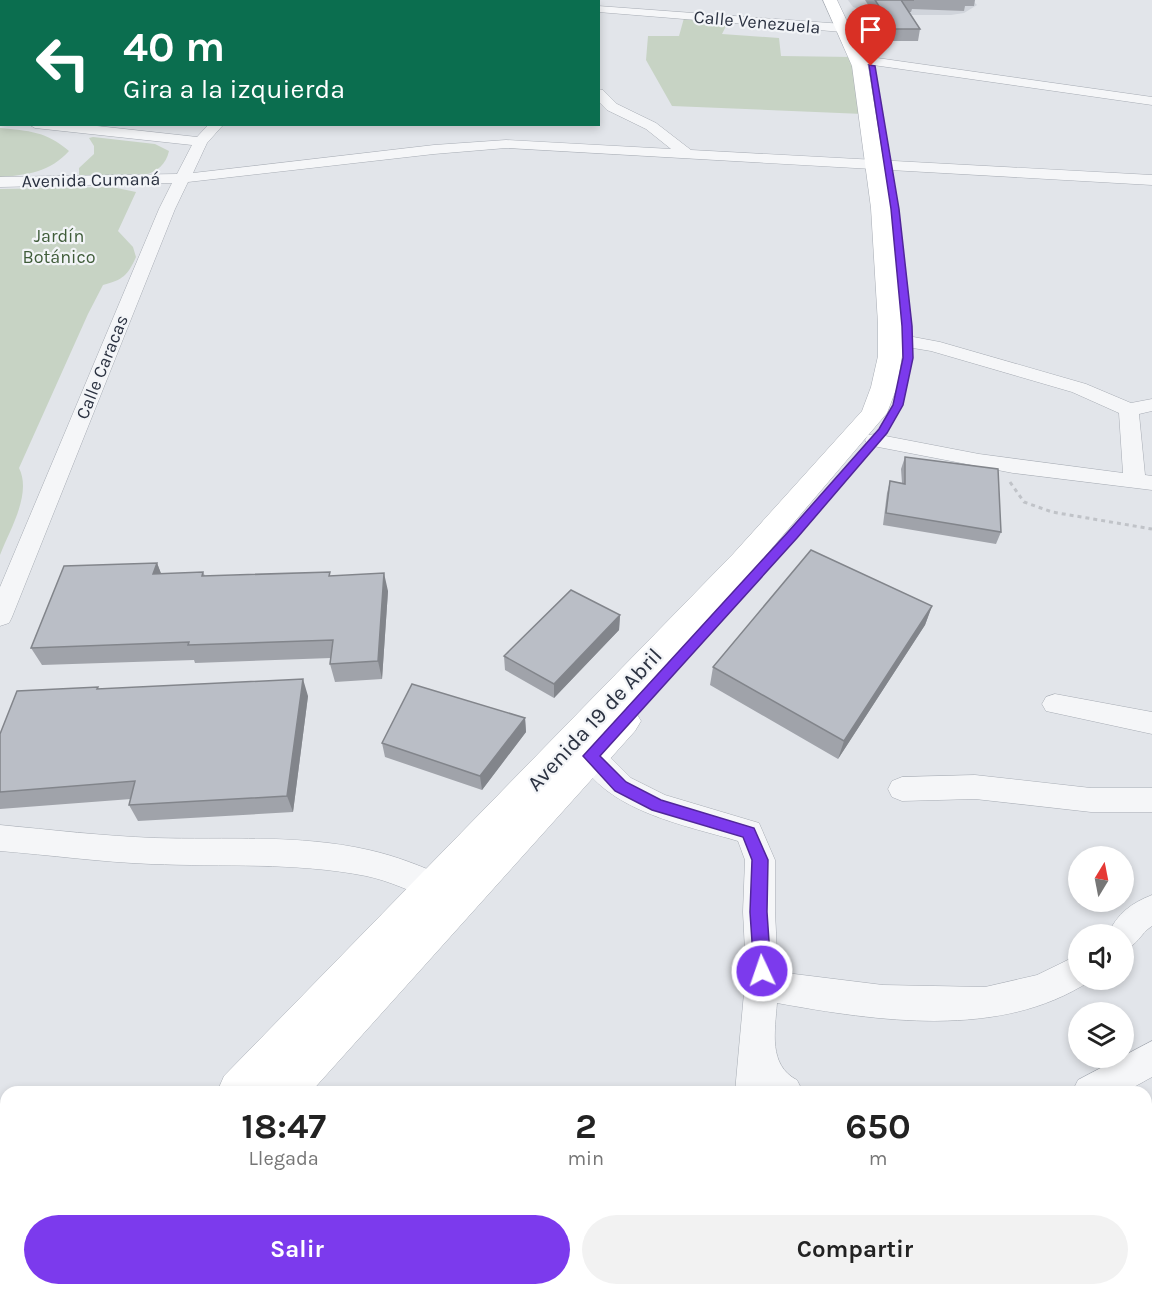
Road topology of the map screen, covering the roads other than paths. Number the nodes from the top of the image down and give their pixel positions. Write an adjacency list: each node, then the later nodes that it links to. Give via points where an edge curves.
1 (830, 0): 3 (street, Avenida 19 de Abril)
2 (600, 9): 3 (street, Calle Venezuela)
3 (842, 14): 4 (street, Avenida 19 de Abril); 11 (street, Avenida 19 de Abril, via 861,73)
4 (870, 61): 6 (street); 11 (street, Avenida 19 de Abril)
5 (600, 95): 10 (street, via 612,107 651,126)
6 (1152, 101)
7 (53, 126): 9 (street, Avenida Cumaná)
8 (215, 126): 9 (street, Calle Caracas)
9 (201, 142): 12 (street, Calle Caracas)
10 (688, 155): 11 (street, Avenida Cumaná); 12 (street, Avenida Cumaná, via 495,144)
11 (881, 163): 13 (street, Avenida Cumaná); 15 (street, Avenida 19 de Abril, via 895,209); 27 (street, Avenida 19 de Abril, via 880,208 890,332 887,374 874,413 744,561)
12 (182, 178): 14 (street, Avenida Cumaná); 20 (street, Calle Caracas)
13 (1152, 180)
14 (0, 182)
15 (908, 342): 17 (street, via 1079,388); 18 (street, Avenida 19 de Abril, via 907,368 898,405)
16 (1152, 405): 17 (street)
17 (1129, 410): 19 (street)
18 (875, 440): 19 (street, via 1003,466); 23 (street, Avenida 19 de Abril)
19 (1143, 483)
20 (0, 617)
21 (1055, 704): 22 (street)
22 (1152, 723)
23 (591, 756): 31 (street, via 621,786 657,805 748,832 760,860); 35 (street, Avenida 19 de Abril)
24 (902, 789): 25 (street, via 975,787 1091,800)
25 (1152, 800)
26 (0, 838): 27 (street, via 148,851 298,854 411,874)
27 (435, 887): 34 (street, Avenida 19 de Abril)
28 (1152, 909): 29 (street)
29 (1132, 924)
30 (1068, 977): 31 (street, via 1034,992 993,1002 910,1003)
31 (762, 985): 32 (street)
32 (757, 1057): 36 (street); 37 (street)
33 (1152, 1058): 38 (street)
34 (246, 1086)
35 (286, 1086)
36 (754, 1086)
37 (774, 1086)
38 (1101, 1086)

